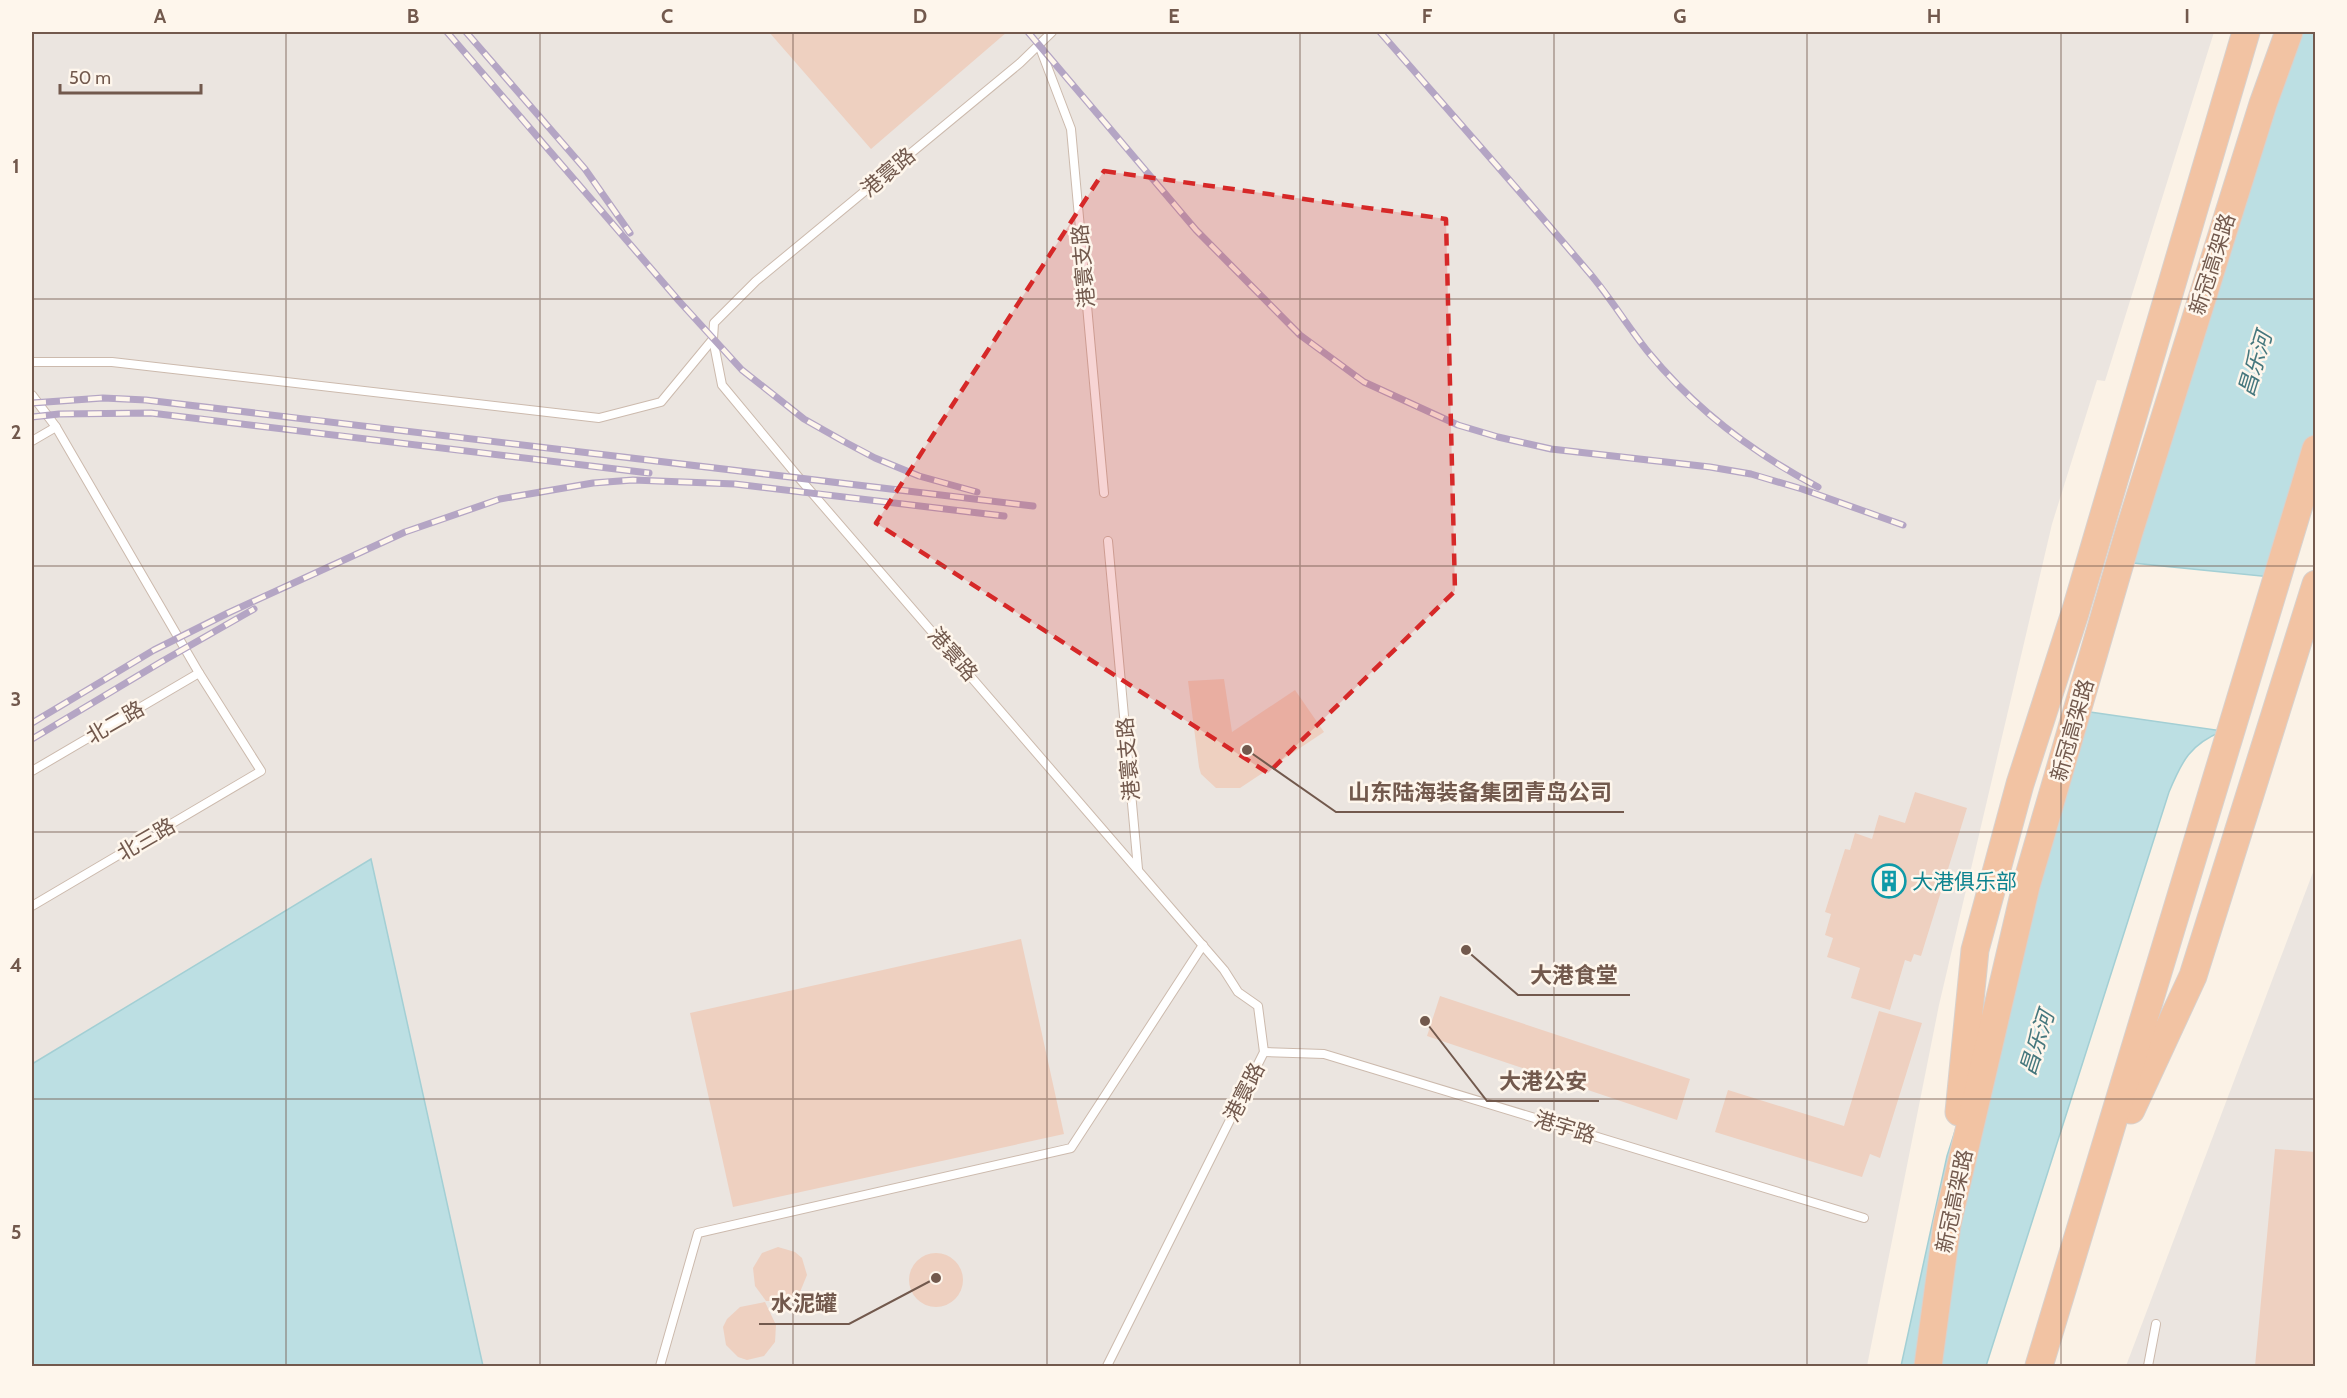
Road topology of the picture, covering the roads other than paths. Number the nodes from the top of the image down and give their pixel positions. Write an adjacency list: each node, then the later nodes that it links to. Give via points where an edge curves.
1 (1052, 32): 5 (lane, 港寰路)
2 (2246, 32): 24 (highway, via 2075,613 2020,784 1975,950)
3 (2274, 32): 6 (highway)
4 (2289, 32): 6 (highway)
5 (1040, 45): 7 (lane, 港寰路, via 756,281 714,323); 13 (lane, 港寰支路, via 1071,129)
6 (2263, 104): 24 (highway, 新冠高架路, via 2129,532 2026,886)
7 (713, 339): 8 (lane, via 661,402 599,418 112,362); 18 (lane, 港寰路, via 722,385)
8 (32, 362)
9 (32, 395): 10 (lane)
10 (56, 427): 11 (lane); 16 (lane)
11 (32, 441)
12 (2316, 449): 22 (highway)
13 (1104, 493)
14 (1108, 541): 18 (lane, 港寰支路)
15 (2316, 584): 22 (highway, via 2193,976)
16 (199, 673): 17 (lane, 北二路); 19 (lane, 北三路, via 261,771)
17 (32, 771)
18 (1138, 869): 20 (lane, 港寰路)
19 (32, 906)
20 (1203, 945): 21 (lane, 港寰路, via 1238,992 1258,1006); 26 (lane, via 1071,1148 698,1233)
21 (1264, 1052): 23 (lane, 港宇路, via 1324,1054); 27 (lane, 港寰路)
22 (2089, 1201): 29 (highway)
23 (1864, 1218)
24 (1947, 1225): 28 (highway, 新冠高架路)
25 (2156, 1324): 30 (lane)
26 (660, 1366)
27 (1107, 1366)
28 (1928, 1366)
29 (2039, 1366)
30 (2148, 1366)

